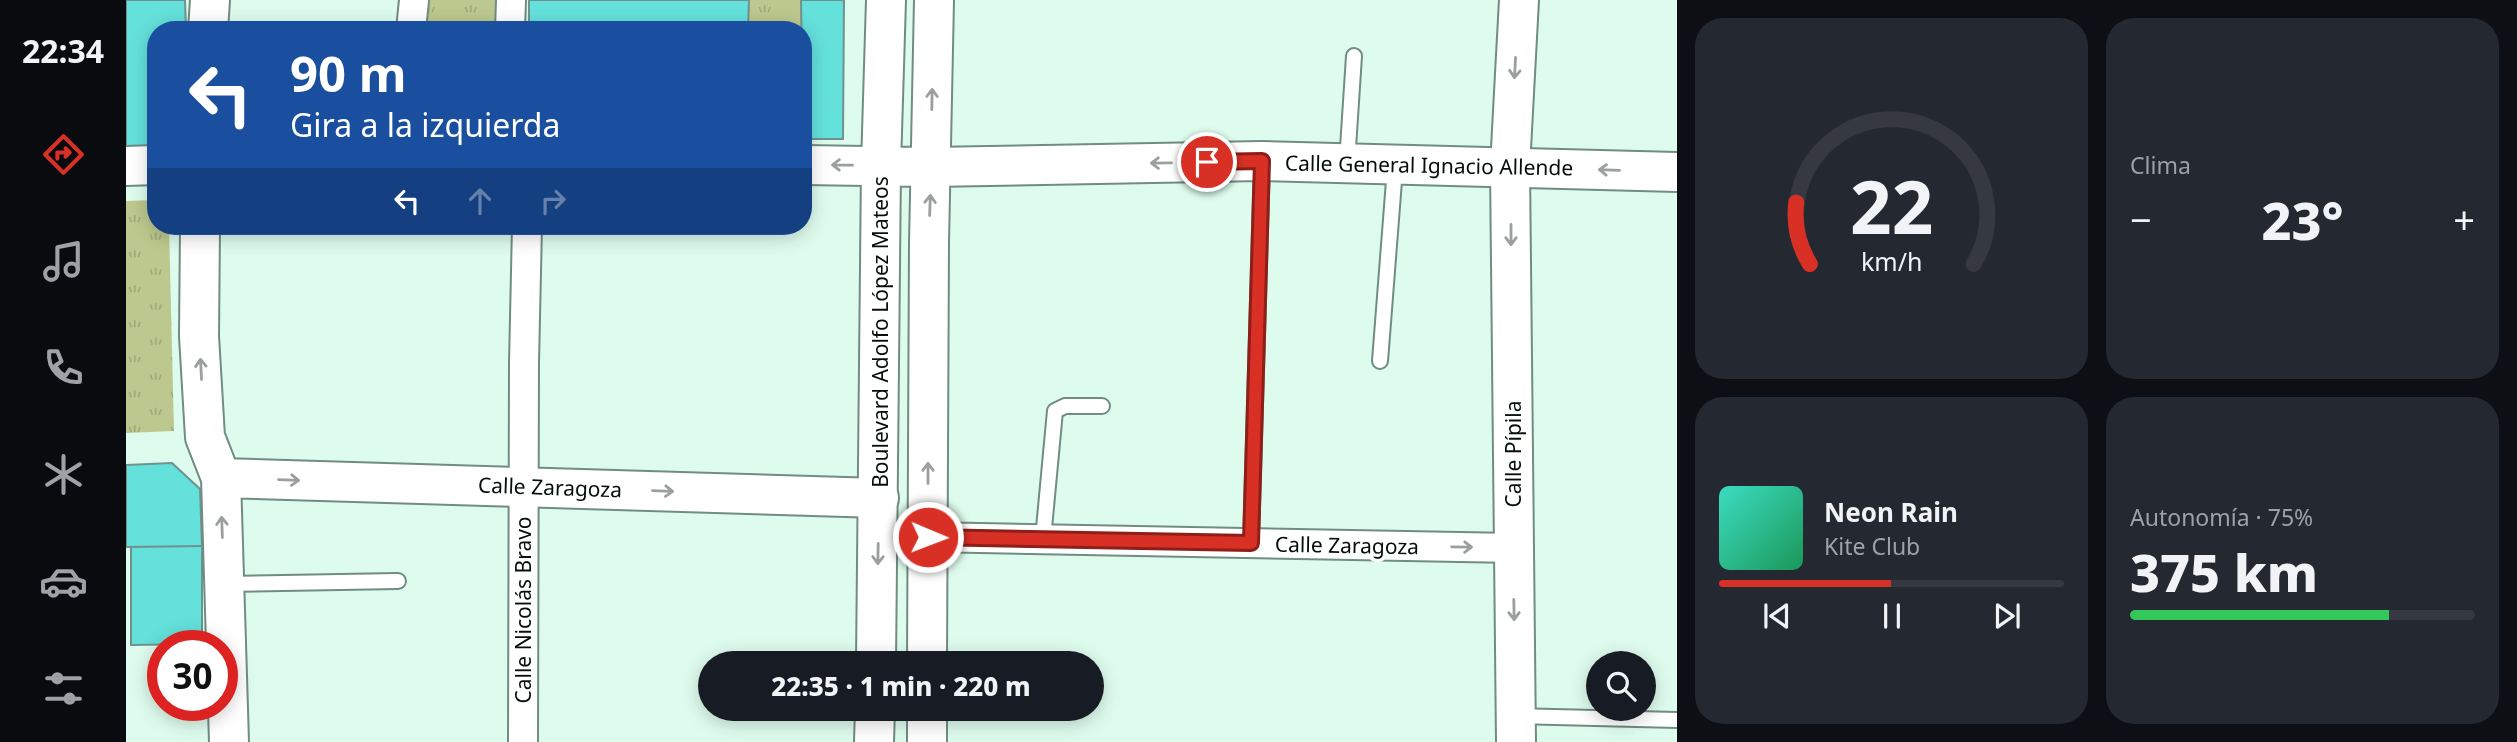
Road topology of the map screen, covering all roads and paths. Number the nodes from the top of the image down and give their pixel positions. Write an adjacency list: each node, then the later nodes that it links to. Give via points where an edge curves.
1 (210, 0): 7 (main road)
2 (414, 0): 8 (street)
3 (511, 0): 9 (street)
4 (886, 0): 17 (main road, Boulevard Adolfo López Mateos)
5 (934, 0): 18 (main road, one-way to 5)
6 (1519, 0): 19 (main road, Calle Pípila, one-way to 19)
7 (209, 21)
8 (412, 21)
9 (510, 21)
10 (1354, 56): 12 (lane)
11 (1262, 161): 12 (main road, Calle General Ignacio Allende); 18 (main road, Calle General Ignacio Allende, one-way to 18); 30 (lane)
12 (1347, 163): 13 (main road, Calle General Ignacio Allende)
13 (1396, 164): 19 (main road, Calle General Ignacio Allende); 23 (lane)
14 (147, 165): 16 (main road)
15 (812, 165): 17 (main road, Calle General Ignacio Allende, one-way to 15)
16 (126, 166)
17 (881, 166): 18 (main road, Calle General Ignacio Allende); 27 (main road, Boulevard Adolfo López Mateos)
18 (932, 167): 28 (main road, one-way to 18)
19 (1510, 167): 20 (main road, Calle General Ignacio Allende, one-way to 19); 31 (main road, Calle Pípila, one-way to 31)
20 (1677, 172)
21 (200, 235): 25 (main road, one-way to 21, via 205,437)
22 (527, 235): 26 (street, Calle Nicolás Bravo)
23 (1380, 362)
24 (1102, 406): 29 (lane, via 1065,406 1055,411)
25 (221, 478): 26 (main road, Calle Zaragoza, one-way to 26); 33 (main road, one-way to 25)
26 (523, 486): 27 (main road, Calle Zaragoza, one-way to 27); 41 (street, Calle Nicolás Bravo)
27 (879, 498): 34 (main road, Boulevard Adolfo López Mateos, one-way to 34)
28 (928, 537): 29 (street, Calle Zaragoza); 35 (main road)
29 (1043, 539): 30 (street, Calle Zaragoza)
30 (1251, 543): 31 (street, Calle Zaragoza, one-way to 31)
31 (1514, 548): 39 (main road, Calle Pípila, one-way to 39)
32 (398, 581): 33 (lane)
33 (224, 584): 40 (main road)
34 (876, 651)
35 (927, 651)
36 (1677, 720): 39 (lane)
37 (875, 721): 42 (main road)
38 (927, 721): 43 (main road)
39 (1515, 729)
40 (229, 742)
41 (523, 742)
42 (874, 742)
43 (927, 742)

